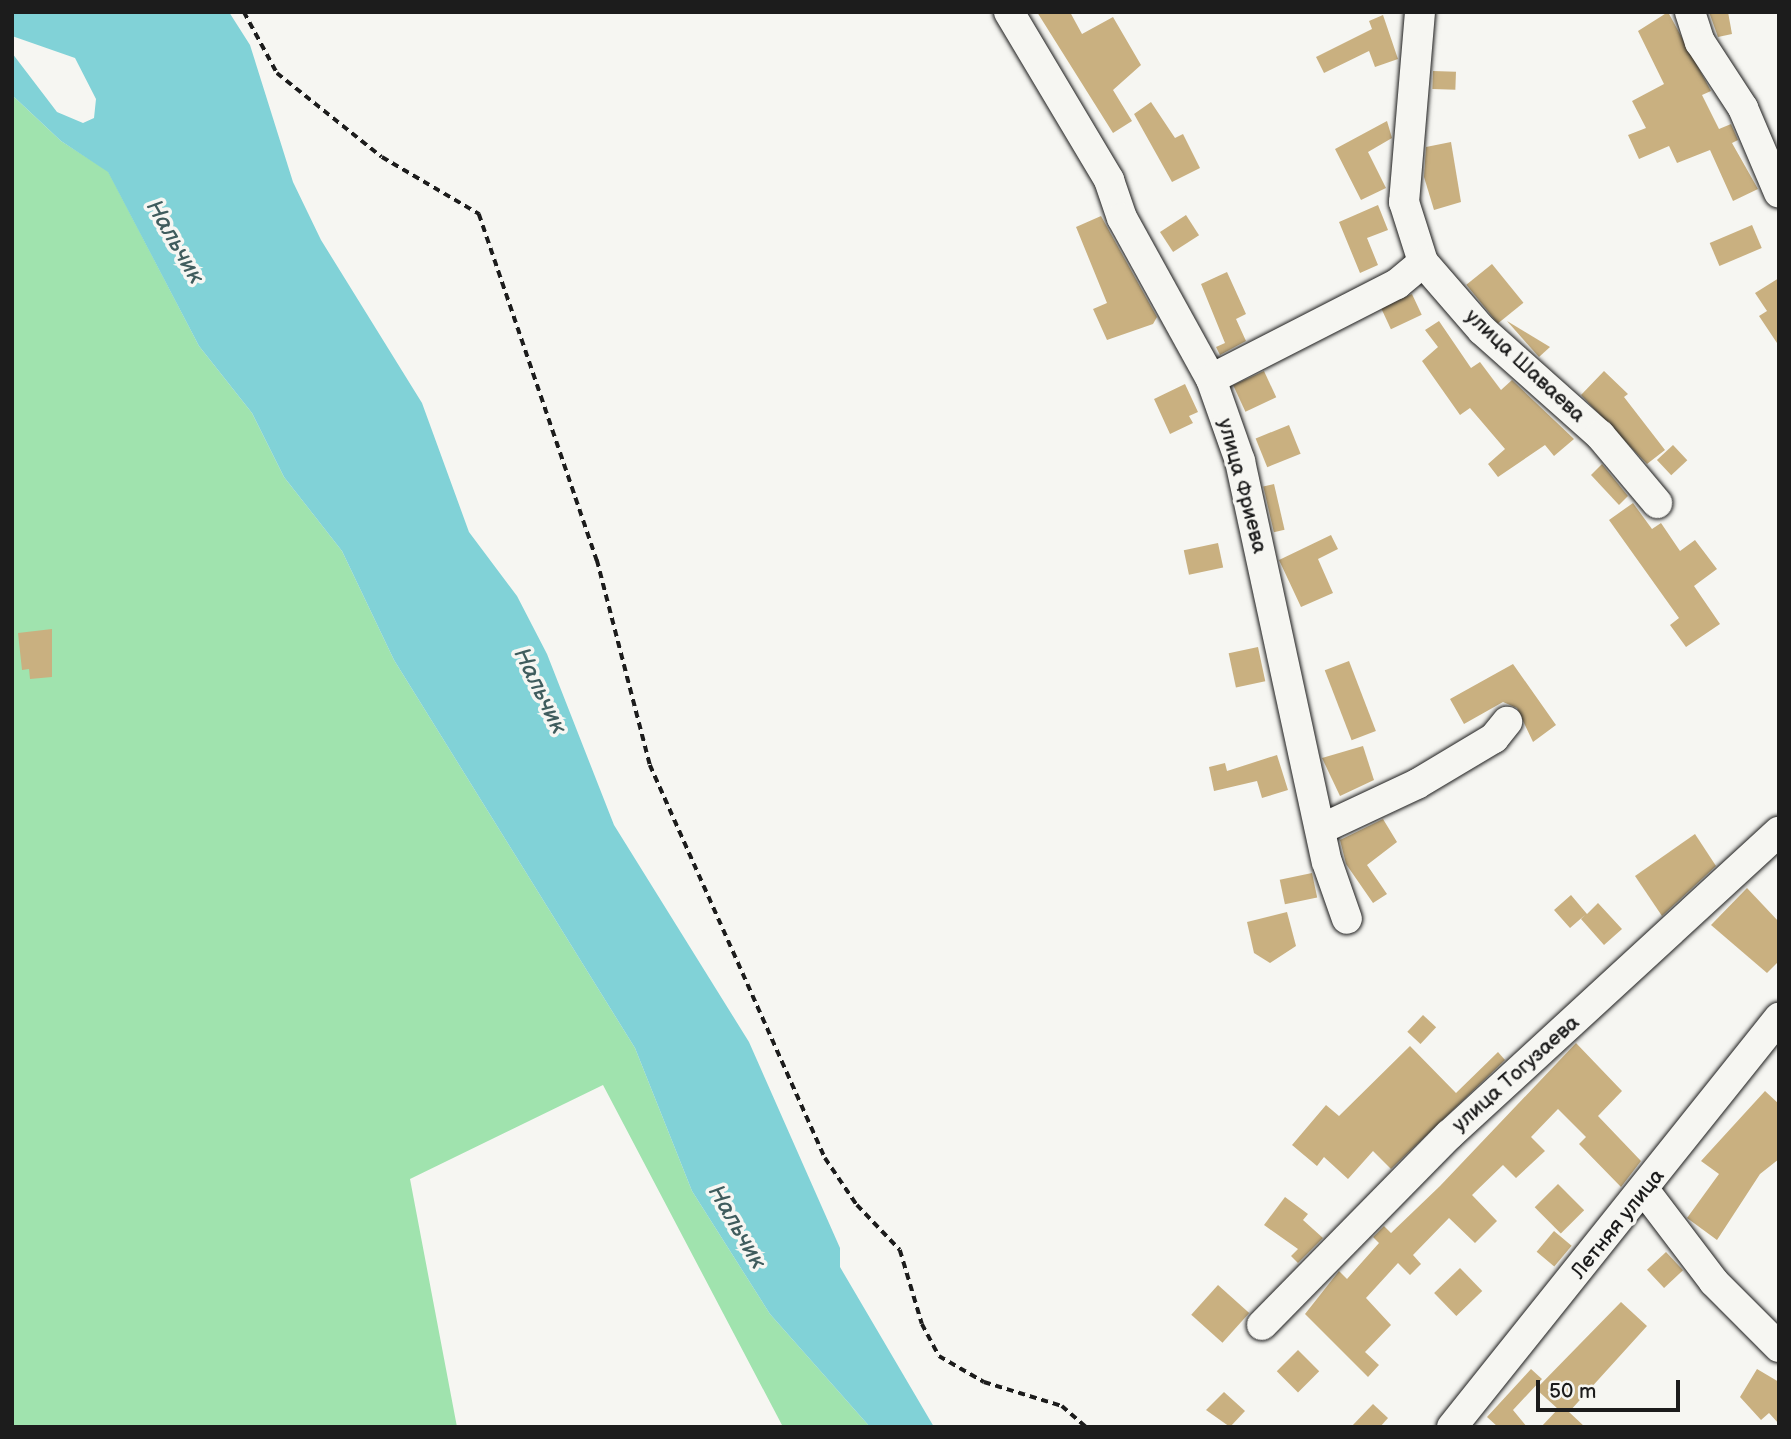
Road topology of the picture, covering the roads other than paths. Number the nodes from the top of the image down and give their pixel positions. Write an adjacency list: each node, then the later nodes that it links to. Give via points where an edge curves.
1 (1009, 12): 6 (street, улица Фриева, via 1109,180 1122,218)
2 (1420, 12): 5 (street, улица Шаваева, via 1404,202)
3 (1690, 12): 4 (street, via 1700,42 1743,108)
4 (1779, 193)
5 (1423, 262): 6 (street, via 1397,284); 7 (street, улица Шаваева, via 1482,330 1600,435)
6 (1211, 379): 9 (street, улица Фриева, via 1240,461)
7 (1657, 503)
8 (1507, 722): 9 (street, via 1494,738 1417,785)
9 (1321, 829): 11 (street, улица Фриева)
10 (1779, 832): 14 (street, улица Тогузаева, via 1449,1135)
11 (1347, 919)
12 (1779, 1018): 13 (street, Летняя улица)
13 (1645, 1191): 15 (street, via 1714,1282); 16 (street, Летняя улица)
14 (1262, 1325)
15 (1779, 1347)
16 (1452, 1427)

